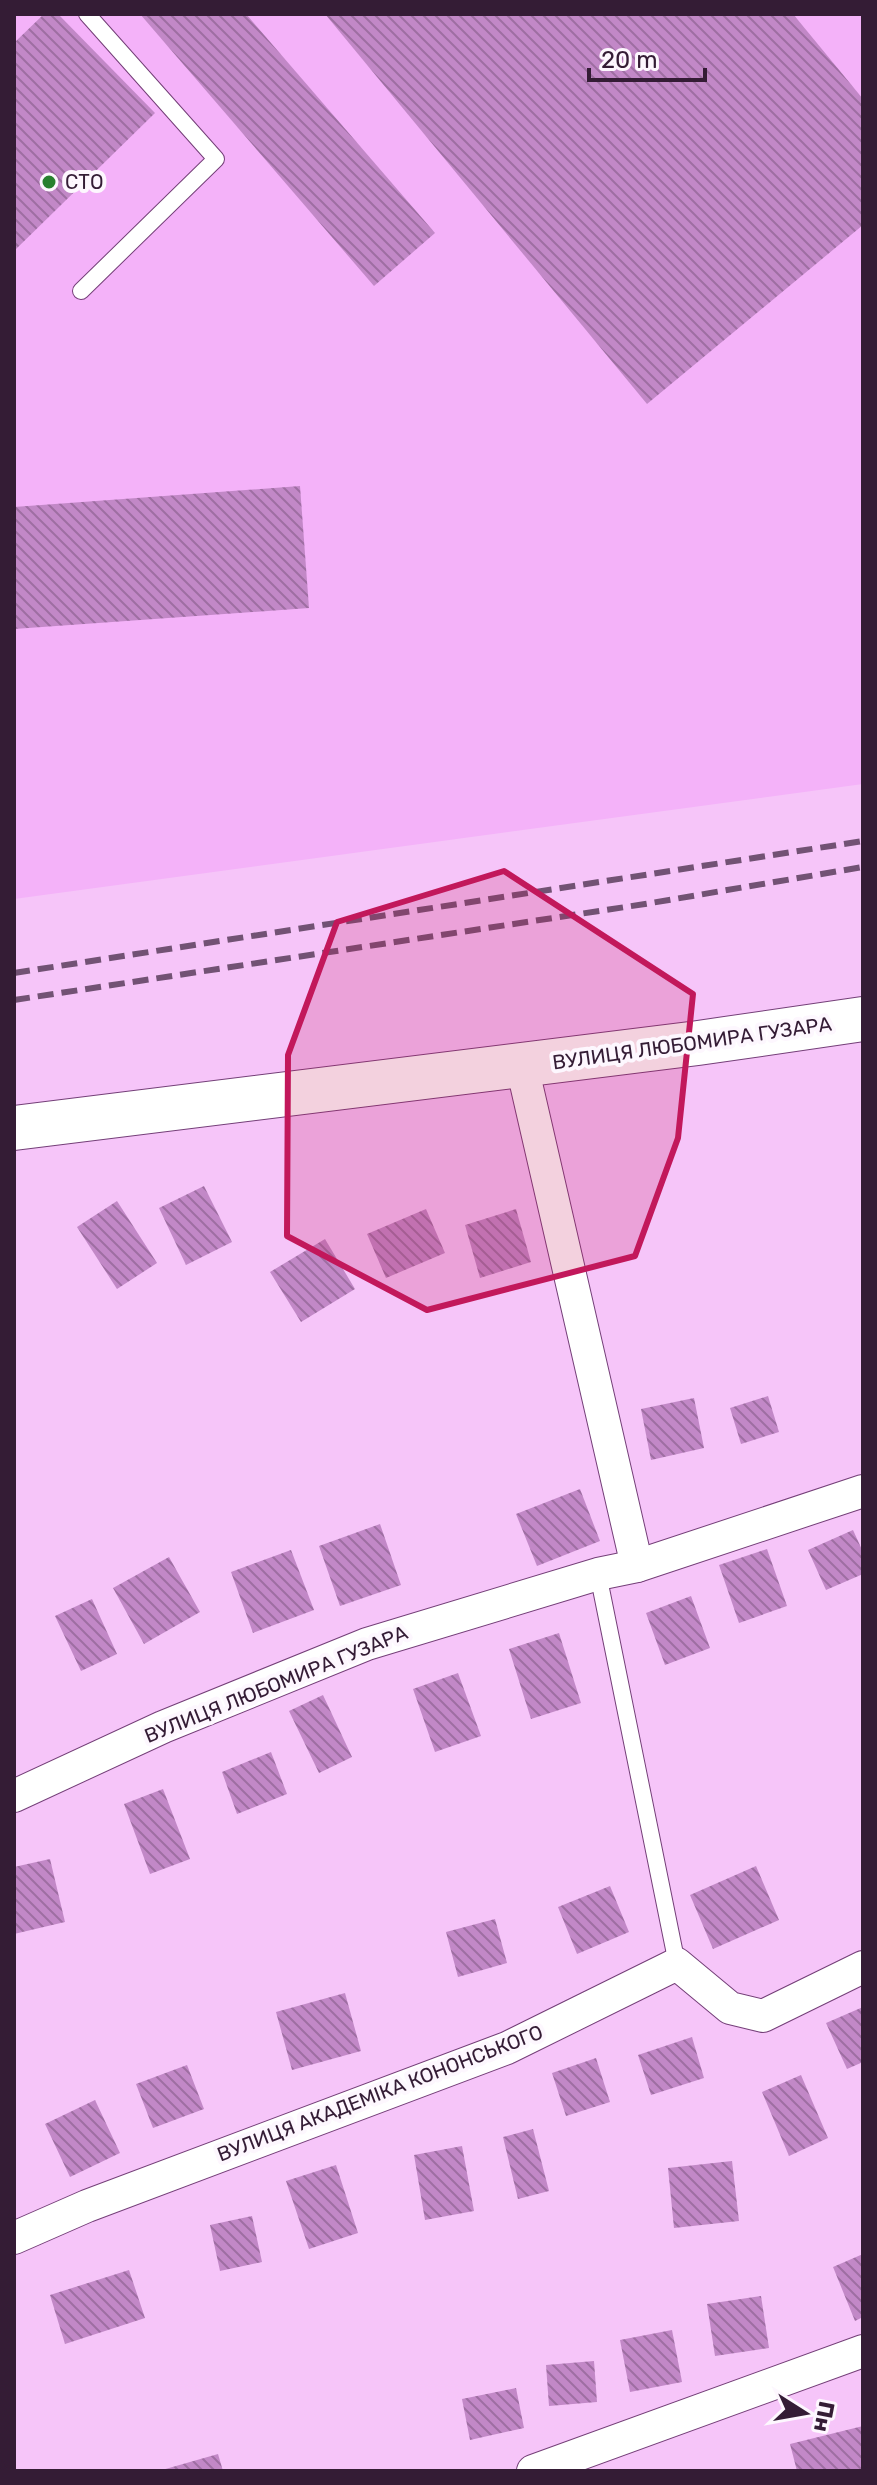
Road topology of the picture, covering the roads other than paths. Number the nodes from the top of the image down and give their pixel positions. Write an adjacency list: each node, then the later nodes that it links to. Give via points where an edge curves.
1 (87, 14): 2 (lane, via 216,159)
2 (81, 291)
3 (863, 1019): 4 (main road, ВУЛИЦЯ ЛЮБОМИРА ГУЗАРА)
4 (522, 1066): 5 (main road, ВУЛИЦЯ ЛЮБОМИРА ГУЗАРА); 7 (street, ВУЛИЦЯ ЛЮБОМИРА ГУЗАРА)
5 (14, 1128)
6 (863, 1491): 7 (street, ВУЛИЦЯ ЛЮБОМИРА ГУЗАРА)
7 (637, 1566): 8 (street, ВУЛИЦЯ ЛЮБОМИРА ГУЗАРА)
8 (598, 1574): 9 (street, ВУЛИЦЯ ЛЮБОМИРА ГУЗАРА, via 367,1644 163,1727); 10 (lane)
9 (14, 1796)
10 (677, 1964): 11 (street, via 730,2008 763,2016); 12 (street, ВУЛИЦЯ АКАДЕМІКА КОНОНСЬКОГО, via 507,2048)
11 (863, 1967)
12 (14, 2238)
13 (863, 2351): 14 (street)
14 (533, 2471)

